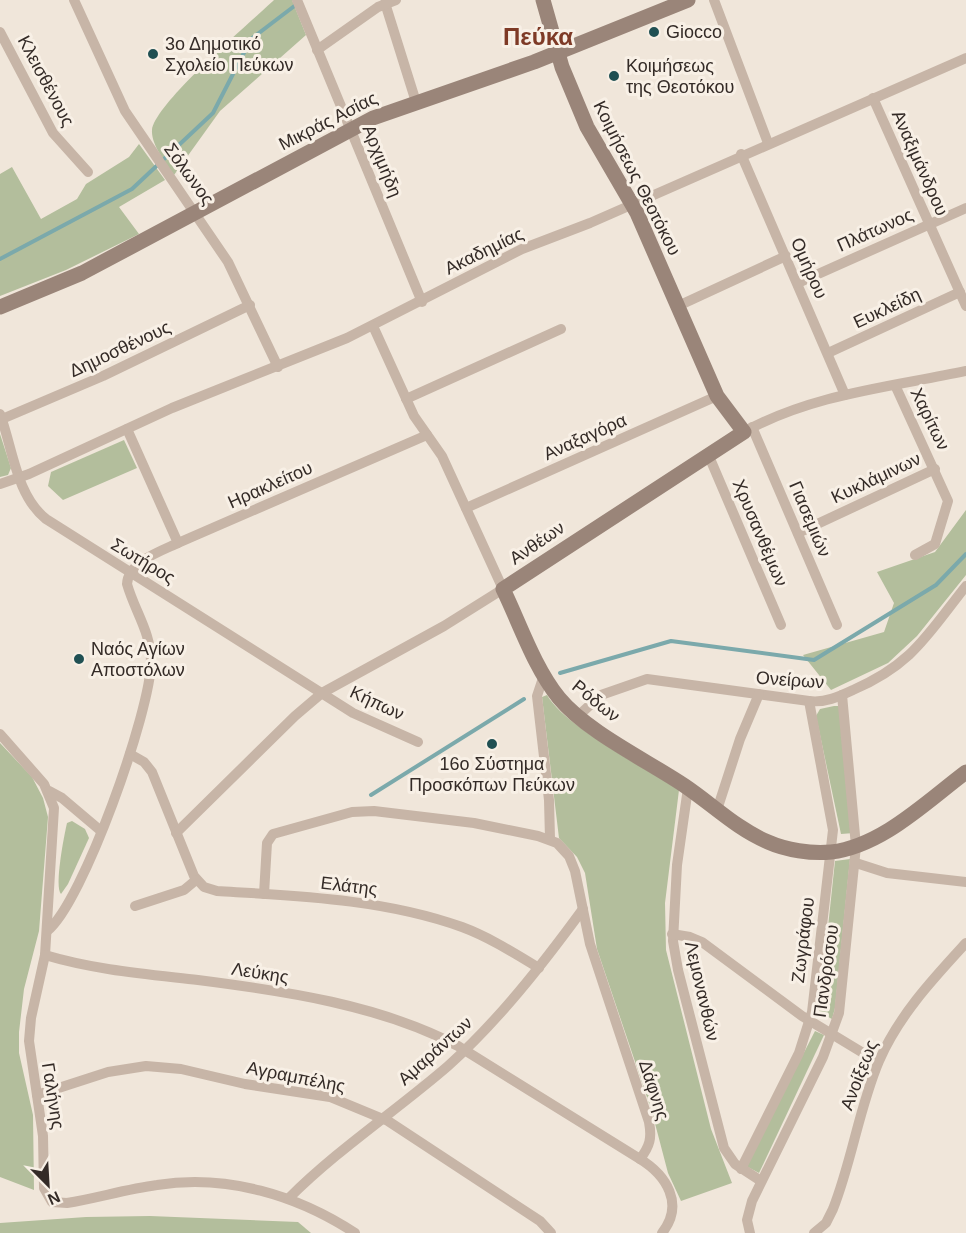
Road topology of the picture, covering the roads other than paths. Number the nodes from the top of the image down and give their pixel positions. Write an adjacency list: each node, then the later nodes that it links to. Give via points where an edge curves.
1 (74, 0): 19 (street, Σόλωνος, via 118,98)
2 (297, 0): 8 (street, Αρχιμήδη)
3 (543, 0): 9 (street, Κοιμήσεως Θεοτόκου)
4 (688, 0): 9 (street, Μικράς Ασίας)
5 (714, 0): 14 (street)
6 (390, 2): 8 (street); 12 (street)
7 (0, 32): 16 (street, Κλεισθένους, via 53,133)
8 (317, 50): 13 (street, Αρχιμήδη)
9 (558, 52): 12 (street, Μικράς Ασίας); 17 (street, Κοιμήσεως Θεοτόκου, via 596,144)
10 (966, 58): 11 (street, Ακαδημίας)
11 (873, 98): 14 (street, Ακαδημίας); 20 (street, Αναξιμάνδρου)
12 (416, 102): 13 (street, Μικράς Ασίας)
13 (351, 129): 19 (street, Μικράς Ασίας); 24 (street, Αρχιμήδη)
14 (768, 142): 15 (street, Ακαδημίας)
15 (741, 154): 17 (street, Ακαδημίας); 21 (street, Ομήρου)
16 (88, 172)
17 (632, 202): 24 (street, Ακαδημίας, via 514,253); 26 (street, Κοιμήσεως Θεοτόκου)
18 (966, 207): 20 (street, Πλάτωνος)
19 (196, 212): 25 (street, Σόλωνος); 28 (street, Μικράς Ασίας, via 82,273)
20 (929, 225): 22 (street, Πλάτωνος); 23 (street, Αναξιμάνδρου)
21 (786, 256): 22 (street, Ομήρου); 26 (street)
22 (798, 283): 31 (street, Ομήρου)
23 (960, 292): 27 (street, Αναξιμάνδρου); 31 (street, Ευκλείδη)
24 (422, 302): 29 (street, Ακαδημίας)
25 (250, 305): 32 (street, Σόλωνος); 38 (street, Δημοσθένους, via 112,372)
26 (678, 306): 36 (street, Κοιμήσεως Θεοτόκου)
27 (966, 306)
28 (0, 307)
29 (373, 326): 32 (street, Ακαδημίας); 37 (street, Ρόδων)
30 (561, 329): 37 (street)
31 (828, 353): 35 (street, Ομήρου)
32 (278, 367): 39 (street, Ακαδημίας)
33 (966, 372): 34 (street, Ανθέων)
34 (896, 385): 35 (street, Ανθέων); 43 (street, Χαρίτων)
35 (845, 395): 40 (street, Ανθέων, via 791,410)
36 (717, 396): 40 (street, Κοιμήσεως Θεοτόκου); 46 (street, Αναξαγόρα)
37 (406, 399): 41 (street, Ρόδων)
38 (1, 416): 44 (street, Σωτήρος)
39 (127, 429): 44 (street, Ακαδημίας); 48 (street)
40 (748, 429): 42 (street, Ανθέων); 47 (street, Γιασεμιών)
41 (427, 435): 46 (street, Ρόδων); 48 (street, Ηρακλείτου)
42 (708, 454): 52 (street, Ανθέων); 53 (street, Χρυσανθέμων)
43 (935, 469): 47 (street, Κυκλάμινων); 49 (street, Χαρίτων, via 948,501 935,544)
44 (20, 478): 45 (street, Ακαδημίας); 50 (street, Σωτήρος, via 28,500 42,516)
45 (0, 484)
46 (466, 508): 52 (street, Ρόδων)
47 (798, 533): 54 (street, Γιασεμιών)
48 (178, 543): 50 (street, Ηρακλείτου, via 143,561)
49 (915, 555)
50 (130, 573): 56 (street, Σωτήρος); 63 (street, via 126,584 147,630 151,667)
51 (966, 586): 58 (street, Ονείρων, via 904,661 881,678)
52 (503, 589): 55 (street, Ρόδων); 56 (street, Ανθέων)
53 (781, 625)
54 (837, 625)
55 (544, 675): 60 (street, Ρόδων); 70 (street, via 537,696)
56 (322, 693): 62 (street, Κήπων, via 353,713); 69 (street, Ανθέων)
57 (759, 694): 59 (street, Ονείρων); 60 (street, Ονείρων, via 647,679 601,695); 67 (street)
58 (842, 695): 59 (street, Ονείρων, via 822,702); 71 (street, Πανδρόσου)
59 (808, 701): 72 (street, Ζωγράφου, via 833,822)
60 (578, 716): 65 (street, Ρόδων)
61 (0, 734): 66 (street, Γαλήνης)
62 (418, 742)
63 (130, 754): 68 (street); 69 (street, via 152,772)
64 (966, 772): 71 (street, Ρόδων, via 879,835)
65 (688, 788): 67 (street, Ρόδων); 80 (street, Λεμονανθών, via 676,865)
66 (49, 791): 68 (street); 79 (street, Γαλήνης, via 55,831)
67 (717, 810): 72 (street, Ρόδων, via 772,843 797,850)
68 (101, 831): 79 (street, via 64,911)
69 (176, 833): 74 (street)
70 (550, 839): 76 (street, via 432,816 352,812 273,834 267,843); 78 (street, Δάφνης, via 568,856)
71 (856, 846): 72 (street, Ρόδων); 73 (street, Πανδρόσου)
72 (832, 852): 84 (street, Ζωγράφου)
73 (856, 863): 75 (street, via 887,873); 85 (street, Πανδρόσου, via 839,1012)
74 (196, 880): 76 (street, Ελάτης, via 214,891); 77 (street, via 184,890)
75 (966, 882)
76 (264, 894): 83 (street, Ελάτης, via 371,904 423,916 481,935)
77 (135, 906)
78 (583, 909): 83 (street, Αμαράντων); 90 (street, Δάφνης, via 602,984 649,1125 651,1141)
79 (47, 931): 82 (street, Γαλήνης)
80 (672, 934): 84 (street, via 702,942); 91 (street, Λεμονανθών, via 722,1142)
81 (966, 943): 87 (street, Ανοίξεως, via 912,1006)
82 (45, 955): 86 (street, Λεύκης, via 98,968 341,1004 420,1029); 88 (street, Γαλήνης, via 29,1034)
83 (539, 969): 86 (street, Αμαράντων)
84 (811, 1021): 85 (street); 91 (street, Ζωγράφου)
85 (833, 1034): 87 (street); 92 (street, Πανδρόσου)
86 (464, 1050): 89 (street, Αμαράντων); 90 (street)
87 (878, 1062): 98 (street, Ανοίξεως, via 835,1205 826,1224)
88 (37, 1095): 89 (street, Αγραμπέλης, via 119,1069 153,1066 322,1095); 93 (street, Γαλήνης, via 44,1145 43,1184 54,1203 189,1182)
89 (382, 1118): 93 (street, Αμαράντων); 95 (street, Αγραμπέλης, via 540,1221)
90 (640, 1159): 96 (street, via 660,1173 669,1189 671,1211)
91 (741, 1169): 92 (street, Λεμονανθών)
92 (761, 1180): 97 (street, Πανδρόσου, via 747,1216)
93 (289, 1198): 94 (street, Γαλήνης)
94 (355, 1233)
95 (551, 1233)
96 (662, 1233)
97 (750, 1233)
98 (814, 1233)

